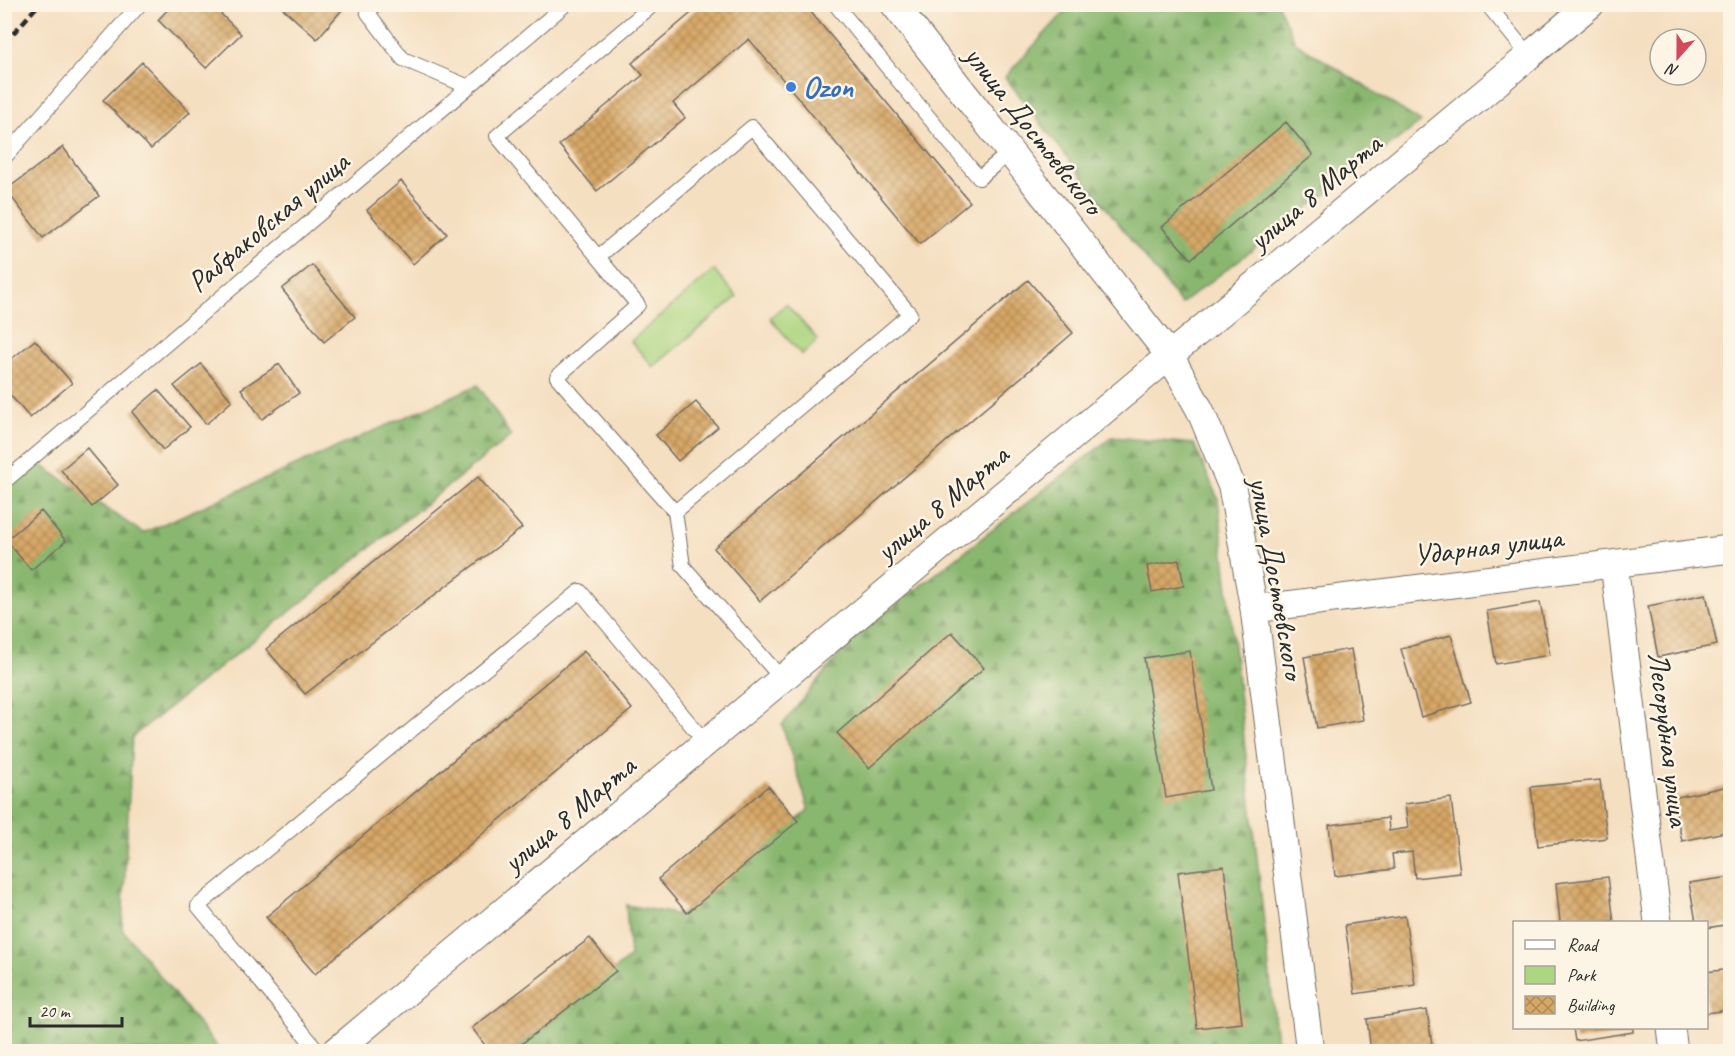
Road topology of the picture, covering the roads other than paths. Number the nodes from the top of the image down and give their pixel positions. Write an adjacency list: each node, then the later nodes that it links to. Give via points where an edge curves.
1 (140, 4): 12 (lane)
2 (375, 4): 10 (lane, via 368,13 403,59)
3 (566, 4): 10 (lane, Рабфаковская улица)
4 (654, 4): 13 (lane, via 497,136)
5 (834, 4): 11 (lane, via 979,178)
6 (894, 4): 11 (street, улица Достоевского)
7 (1487, 4): 9 (lane)
8 (1591, 4): 9 (street, улица 8 Марта)
9 (1529, 56): 14 (street, улица 8 Марта)
10 (469, 87): 15 (lane, Рабфаковская улица)
11 (1010, 152): 14 (street, улица Достоевского)
12 (4, 158)
13 (598, 257): 16 (lane, via 638,305 557,376); 16 (lane, via 752,127 910,314)
14 (1170, 356): 19 (street, улица Достоевского, via 1200,411 1232,487); 20 (street, улица 8 Марта)
15 (4, 482)
16 (675, 512): 20 (lane, via 682,566)
17 (1731, 549): 18 (street, Ударная улица)
18 (1614, 564): 19 (street, Ударная улица); 22 (street, Лесорубная улица)
19 (1254, 609): 26 (street, улица Достоевского)
20 (782, 680): 21 (street, улица 8 Марта)
21 (706, 743): 24 (lane, via 580,591 198,906); 25 (street, улица 8 Марта)
22 (1658, 921)
23 (1671, 1029): 27 (street)
24 (319, 1052)
25 (335, 1052)
26 (1310, 1052)
27 (1674, 1052)

